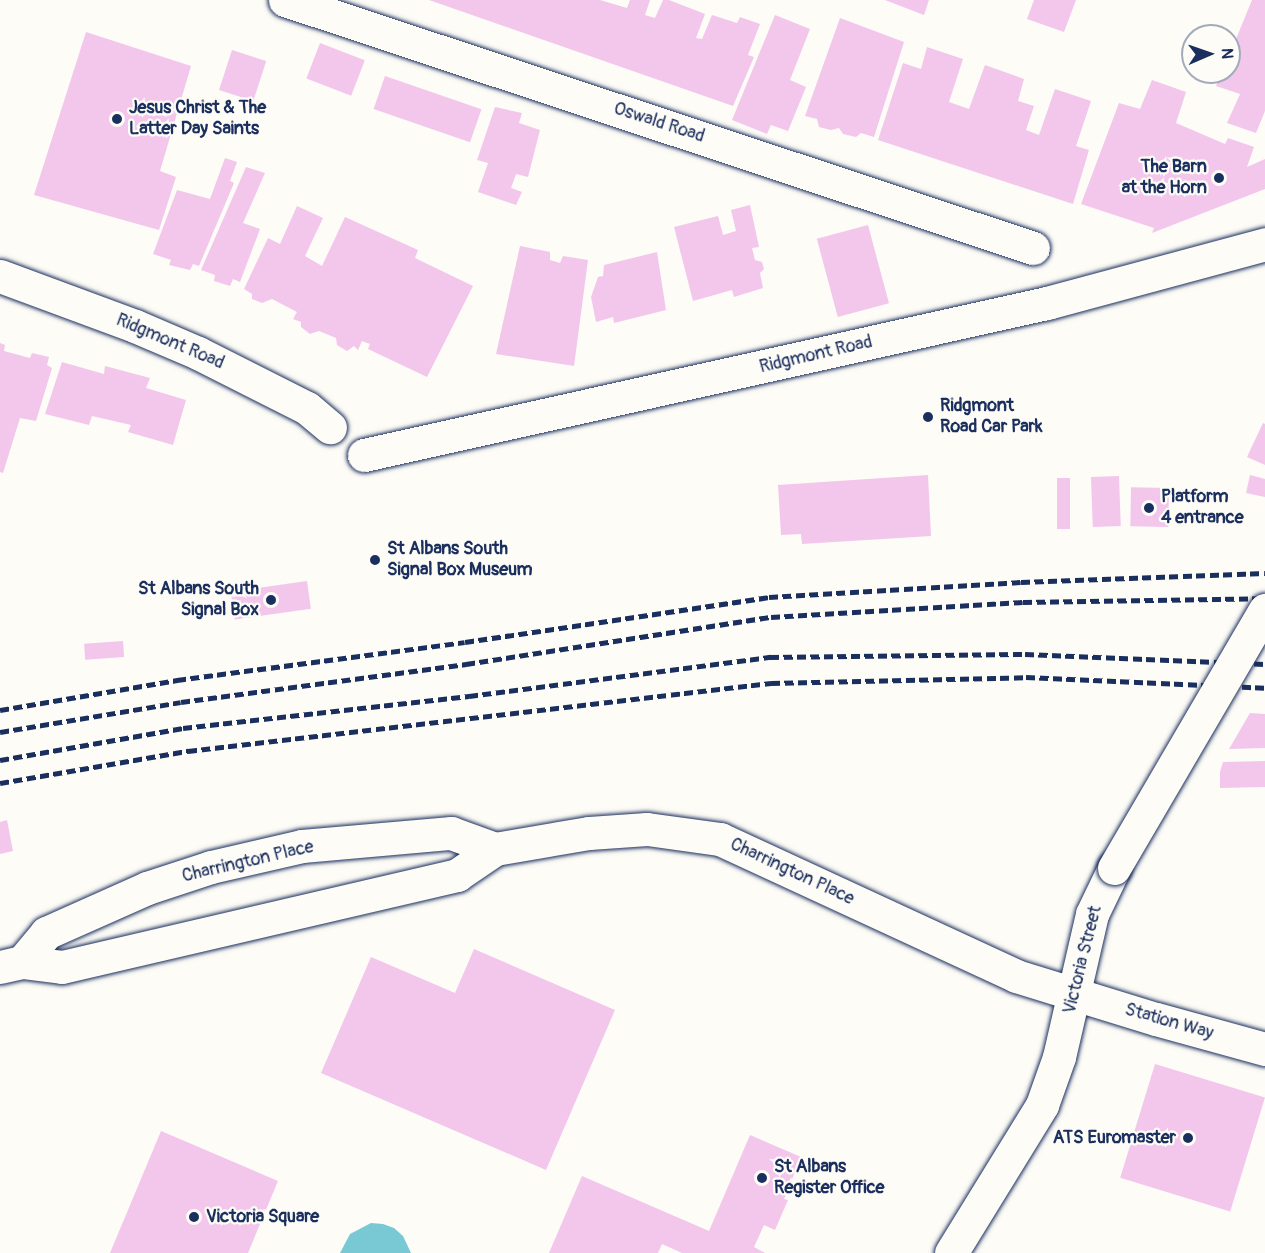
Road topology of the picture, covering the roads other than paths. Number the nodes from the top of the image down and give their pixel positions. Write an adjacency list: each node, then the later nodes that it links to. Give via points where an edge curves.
1 (285, 0): 3 (street, Oswald Road)
2 (1265, 244): 6 (street, Ridgmont Road, via 1047,303)
3 (1032, 248)
4 (0, 276): 5 (street, Ridgmont Road, via 198,353 307,408)
5 (330, 428)
6 (364, 455)
7 (1265, 610): 10 (street, Victoria Street, bridge, via 1114,868 1092,914)
8 (495, 849): 9 (street, Charrington Place, via 457,875 436,880 62,967); 9 (street, Charrington Place, via 451,833 302,846 211,867 147,888 46,933); 10 (street, Charrington Place, via 589,833 647,829 720,838 1016,976)
9 (11, 964)
10 (1074, 994): 11 (street, Station Way); 12 (street, Victoria Street, via 1059,1058 1042,1105)
11 (1265, 1048)
12 (951, 1253)

